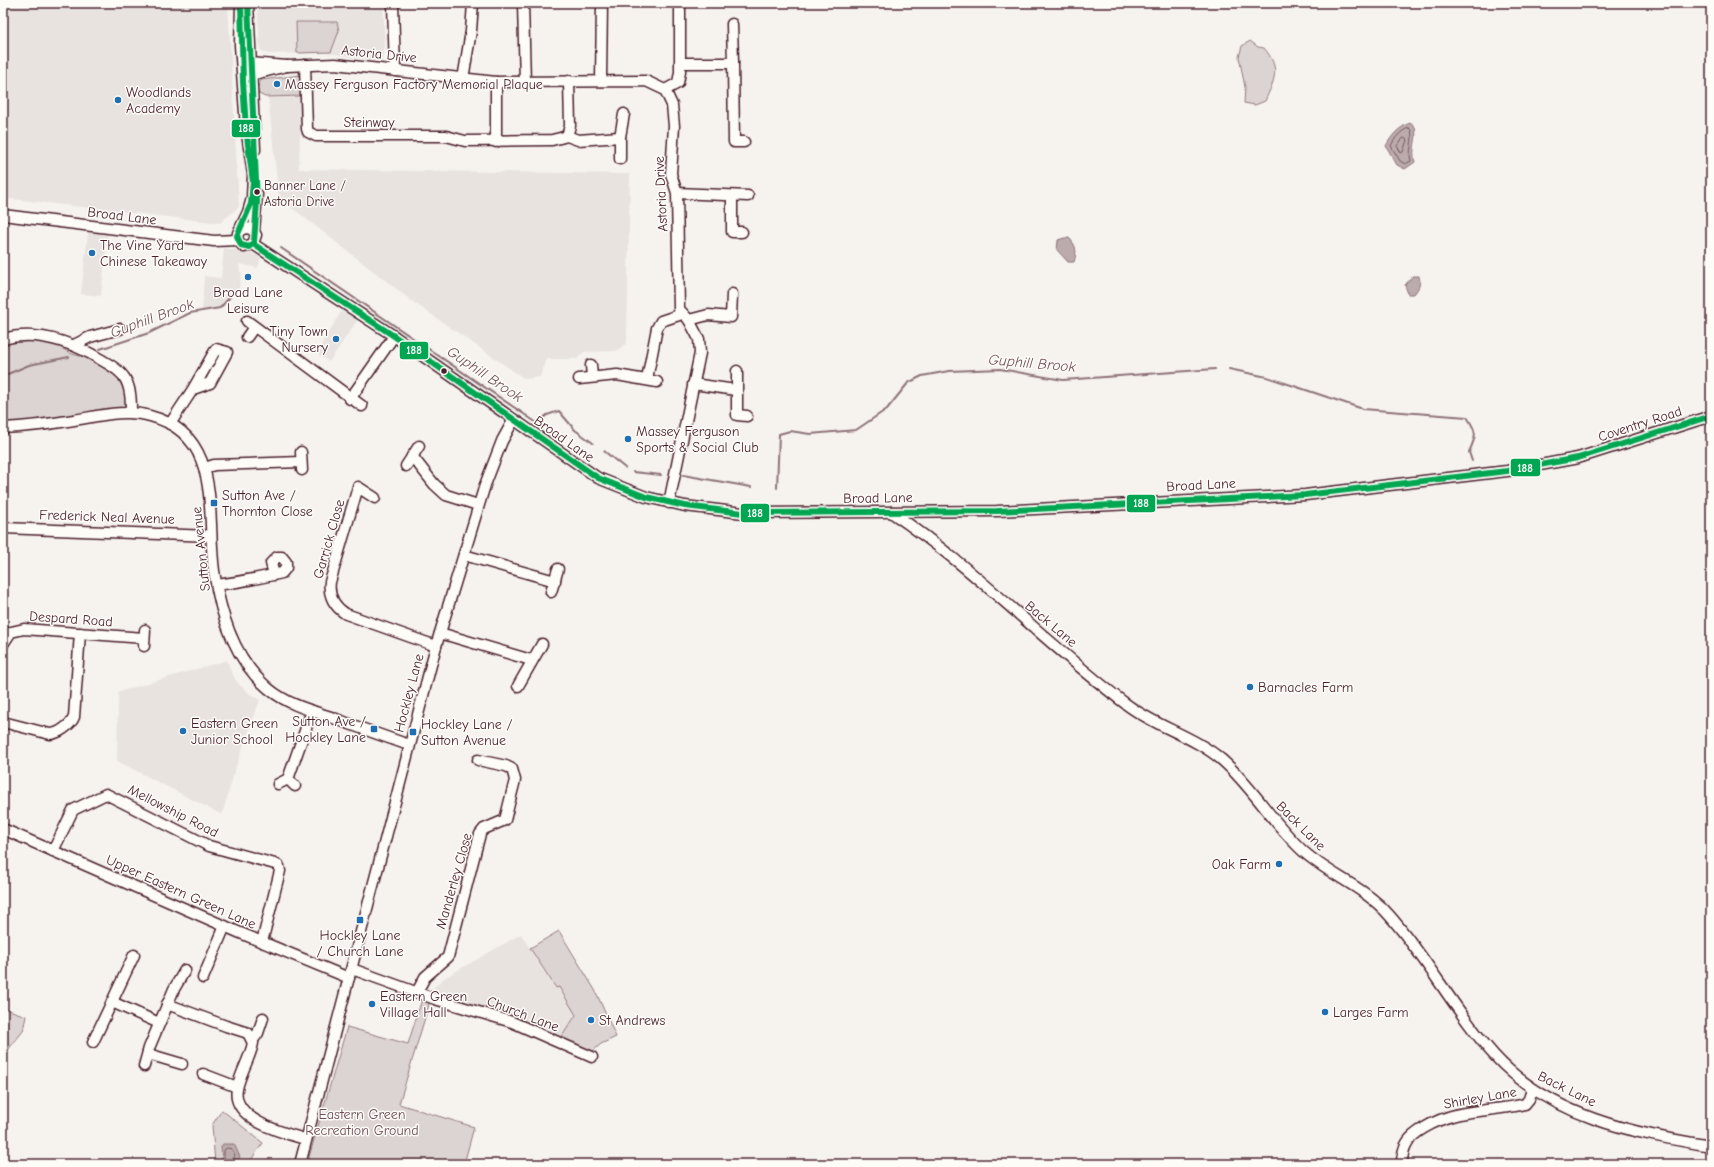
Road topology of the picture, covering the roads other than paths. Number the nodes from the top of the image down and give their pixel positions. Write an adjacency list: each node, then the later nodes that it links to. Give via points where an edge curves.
1 (241, 3): 15 (street, via 240,45)
2 (248, 3): 9 (street)
3 (393, 3): 14 (street)
4 (473, 3): 16 (street)
5 (523, 3): 20 (street)
6 (602, 3): 18 (street)
7 (680, 3): 10 (street)
8 (732, 24): 11 (street)
9 (250, 63): 13 (street, Astoria Drive); 15 (street)
10 (681, 63): 11 (street); 21 (street, via 678,83)
11 (733, 63): 26 (street)
12 (305, 65): 13 (street, Astoria Drive); 14 (street, Astoria Drive, via 335,64); 25 (street, Steinway, via 307,128 312,135 446,136 465,141)
13 (286, 66): 15 (street, Astoria Drive)
14 (395, 71): 16 (street, Astoria Drive, via 440,74)
15 (247, 76): 32 (street, via 257,202); 34 (street, via 245,105 253,175 252,198)
16 (463, 79): 19 (street, Astoria Drive)
17 (569, 81): 18 (street, Astoria Drive); 20 (street, Astoria Drive); 23 (street, via 570,126)
18 (601, 81): 21 (street, Astoria Drive, via 646,81)
19 (496, 82): 20 (street, Astoria Drive); 25 (street)
20 (525, 83)
21 (665, 90): 28 (street, Astoria Drive, via 672,105 674,126 671,174)
22 (624, 114): 24 (street)
23 (567, 136): 24 (street, via 578,140); 25 (street, Steinway, via 552,140)
24 (620, 136): 27 (street)
25 (496, 142)
26 (734, 142)
27 (620, 159)
28 (677, 193): 29 (street); 37 (street, Astoria Drive, via 679,300)
29 (732, 196): 30 (street); 33 (street)
30 (748, 196)
31 (3, 215): 34 (street, Broad Lane, via 207,240)
32 (254, 232): 34 (street, via 249,228); 35 (street)
33 (732, 232)
34 (238, 235): 35 (street, via 244,247)
35 (254, 244): 39 (street, Broad Lane)
36 (732, 294): 37 (street, via 731,321 708,315)
37 (686, 317): 47 (street, via 661,321 657,328); 49 (street, Astoria Drive, via 699,339 700,353)
38 (120, 329): 42 (street, via 90,337)
39 (394, 336): 52 (street); 57 (street, Broad Lane)
40 (247, 337): 52 (street, via 250,324)
41 (3, 339): 42 (street, via 16,335 45,338)
42 (78, 347): 54 (street, via 115,368 124,377 129,388)
43 (591, 365): 45 (street)
44 (737, 371): 51 (street)
45 (592, 377): 46 (street); 47 (street, via 617,375)
46 (579, 379)
47 (647, 379): 48 (street)
48 (658, 382)
49 (693, 384): 51 (street); 67 (street, Astoria Drive)
50 (193, 389): 58 (street)
51 (736, 390): 55 (street, via 737,415)
52 (350, 398): 53 (street)
53 (362, 406)
54 (131, 413): 58 (street, Sutton Avenue, via 151,416); 59 (street, Sutton Avenue)
55 (747, 416)
56 (1711, 416): 62 (street, Coventry Road)
57 (513, 421): 67 (street, Broad Lane, via 598,478 639,495); 68 (street, Hockley Lane, via 492,465)
58 (170, 424): 65 (street, Sutton Avenue, via 197,449)
59 (3, 428)
60 (419, 446): 61 (street)
61 (412, 456): 64 (street); 68 (street, via 446,495)
62 (1578, 458): 69 (street, Broad Lane, via 1507,471 1305,495 997,511)
63 (301, 461): 65 (street, via 214,465)
64 (406, 466)
65 (205, 468): 71 (street, Sutton Avenue, via 210,493)
66 (375, 498): 83 (street, Garrick Close, via 358,486 329,592 336,606 346,614)
67 (668, 503): 69 (street, Broad Lane, via 743,513)
68 (478, 505): 72 (street, Hockley Lane)
69 (891, 512): 112 (street, Back Lane, via 929,538 1127,705 1158,724 1189,738 1223,761 1302,850 1333,874 1368,894 1383,908 1493,1054)
70 (3, 528): 71 (street, Frederick Neal Avenue)
71 (211, 536): 76 (street, Sutton Avenue)
72 (464, 555): 75 (street); 79 (street, Hockley Lane)
73 (558, 569): 75 (street)
74 (274, 575): 76 (street)
75 (555, 581): 77 (street)
76 (217, 585): 86 (street, Sutton Avenue, via 230,629 246,665 279,696)
77 (551, 592)
78 (80, 633): 80 (street, Despard Road); 81 (street, Despard Road, via 17,630 11,632); 87 (street, via 74,717 71,722 57,733 50,734)
79 (440, 634): 83 (street, Hockley Lane); 84 (street)
80 (144, 638)
81 (3, 644)
82 (542, 644): 84 (street)
83 (436, 646): 88 (street, Hockley Lane)
84 (531, 660): 85 (street)
85 (518, 686)
86 (312, 711): 88 (street, Sutton Avenue); 90 (street, via 291,783)
87 (3, 722)
88 (409, 745): 97 (street, Hockley Lane)
89 (478, 760): 99 (street, Manderley Close, via 512,769 515,780 505,820 484,828 480,834 448,957 425,977)
90 (278, 784)
91 (3, 829): 92 (street, Upper Eastern Green Lane)
92 (53, 851): 93 (street, Upper Eastern Green Lane); 94 (street, Mellowship Road, via 73,810 106,794 209,846 275,864 279,866 280,871)
93 (224, 926): 94 (street, Upper Eastern Green Lane); 98 (street)
94 (262, 942): 97 (street, Upper Eastern Green Lane)
95 (134, 955): 100 (street)
96 (185, 970): 101 (street)
97 (351, 973): 99 (street, Church Lane); 113 (street, Hockley Lane)
98 (203, 978)
99 (417, 992): 107 (street, Church Lane, via 512,1022)
100 (112, 1002): 103 (street); 105 (street)
101 (167, 1004): 103 (street); 104 (street, via 244,1030)
102 (263, 1018): 104 (street)
103 (159, 1023): 106 (street)
104 (253, 1040): 111 (street)
105 (93, 1042)
106 (148, 1054): 108 (street); 109 (street)
107 (592, 1057)
108 (182, 1064)
109 (144, 1066)
110 (203, 1074): 111 (street)
111 (237, 1087): 113 (street, via 236,1096 240,1106 258,1123)
112 (1532, 1089): 114 (street, Back Lane, via 1580,1113 1632,1131); 116 (street, Shirley Lane, via 1525,1104 1476,1110 1447,1116 1434,1122 1407,1140)
113 (305, 1139): 115 (street, Hockley Lane)
114 (1711, 1146)
115 (300, 1164)
116 (1402, 1164)

